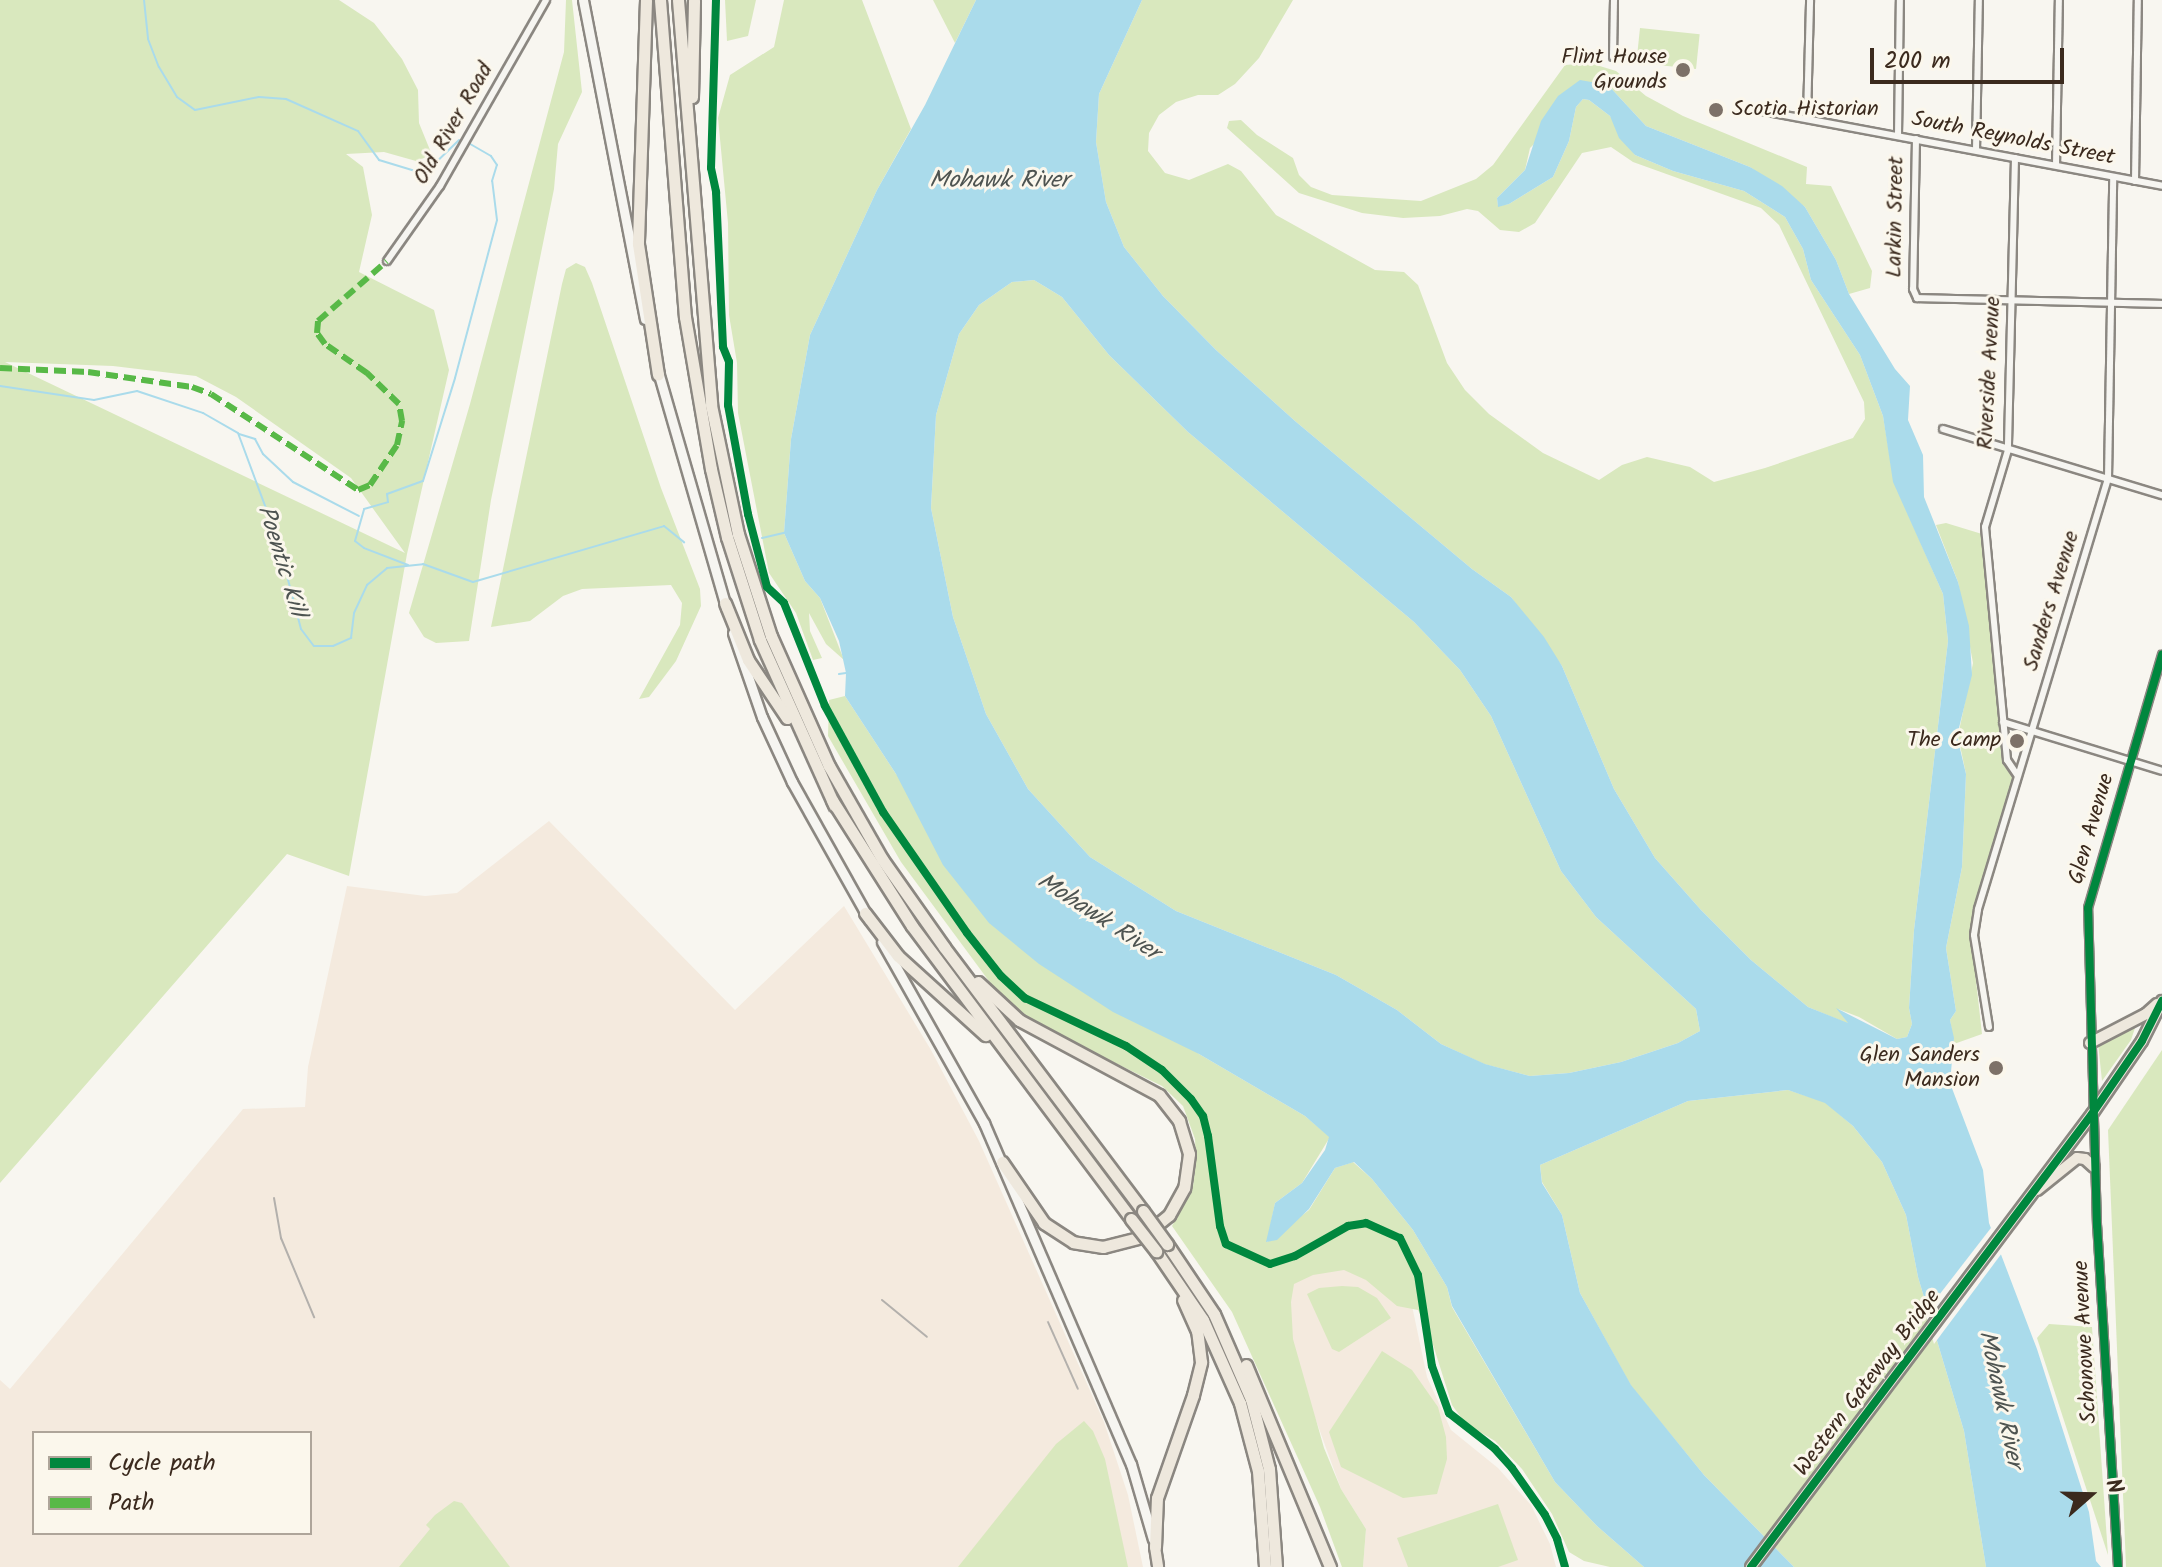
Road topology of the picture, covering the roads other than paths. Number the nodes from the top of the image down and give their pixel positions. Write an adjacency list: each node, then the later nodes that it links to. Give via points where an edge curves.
1 (546, 0): 25 (street, Old River Road, via 440,186)
2 (583, 0): 29 (main road)
3 (646, 0): 29 (highway, via 638,233)
4 (660, 0): 41 (highway, via 685,317 711,469 760,640)
5 (678, 0): 24 (highway)
6 (694, 0): 24 (highway)
7 (1614, 0): 13 (street)
8 (1810, 0): 15 (street)
9 (1900, 0): 16 (street)
10 (1979, 0): 18 (street)
11 (2059, 0): 20 (street)
12 (2138, 0): 22 (street)
13 (1613, 57)
14 (1763, 111): 15 (street, South Reynolds Street)
15 (1807, 118): 16 (street, South Reynolds Street)
16 (1898, 135): 17 (street, South Reynolds Street)
17 (1916, 139): 18 (street, South Reynolds Street); 26 (street, Larkin Street, via 1914,295)
18 (1976, 150): 19 (street, South Reynolds Street)
19 (2015, 158): 20 (street, South Reynolds Street); 26 (street, Riverside Avenue)
20 (2056, 165): 21 (street, South Reynolds Street)
21 (2113, 178): 22 (street, South Reynolds Street); 27 (street, Sanders Avenue)
22 (2135, 181): 23 (street, South Reynolds Street)
23 (2162, 186)
24 (693, 194): 43 (highway, via 711,405 752,579 784,669 829,766)
25 (387, 261)
26 (2011, 301): 27 (street); 31 (street, Riverside Avenue)
27 (2111, 303): 28 (street); 32 (street, Sanders Avenue)
28 (2162, 304)
29 (658, 374): 34 (main road)
30 (1943, 429): 31 (street)
31 (2008, 450): 32 (street); 36 (street, Riverside Avenue, via 1985,527)
32 (2108, 478): 33 (street); 37 (street, Sanders Avenue)
33 (2162, 495)
34 (725, 603): 41 (highway, via 748,660); 42 (main road, via 772,738 813,824)
35 (2162, 655): 38 (street, Glen Avenue)
36 (2003, 722): 37 (street); 40 (street, Riverside Avenue, via 2007,760)
37 (2031, 731): 38 (street); 40 (street, Sanders Avenue)
38 (2130, 761): 39 (street); 46 (street, Glen Avenue, via 2088,908)
39 (2162, 771)
40 (2017, 775): 45 (street, Sanders Avenue, via 1974,935)
41 (834, 805): 47 (highway, via 912,926)
42 (865, 913): 47 (highway, via 898,956 972,1021); 49 (main road)
43 (922, 918): 49 (highway, via 1009,1013 1159,1095 1179,1121 1189,1154 1184,1188 1169,1215 1142,1237 1103,1247 1073,1242 1044,1223); 53 (highway, bridge)
44 (2162, 1001): 46 (main road); 48 (main road, via 2142,1041)
45 (1989, 1027)
46 (2090, 1043): 48 (street, Glen Avenue)
47 (1050, 1111): 52 (highway, bridge)
48 (2092, 1114): 50 (street, Schonowe Avenue); 51 (main road)
49 (1002, 1162): 54 (main road, via 1131,1464)
50 (2094, 1167): 51 (main road, via 2077,1158); 59 (street, Schonowe Avenue)
51 (2032, 1193): 58 (main road, Western Gateway Bridge)
52 (1156, 1251): 54 (highway, via 1193,1321 1201,1362 1157,1498); 55 (highway, via 1203,1320 1240,1403 1258,1471)
53 (1188, 1273): 55 (highway, via 1230,1347 1258,1422 1272,1492); 57 (highway, via 1217,1309 1237,1347)
54 (1155, 1547): 56 (main road)
55 (1270, 1565)
56 (1158, 1567)
57 (1330, 1567)
58 (1751, 1567)
59 (2118, 1567)

